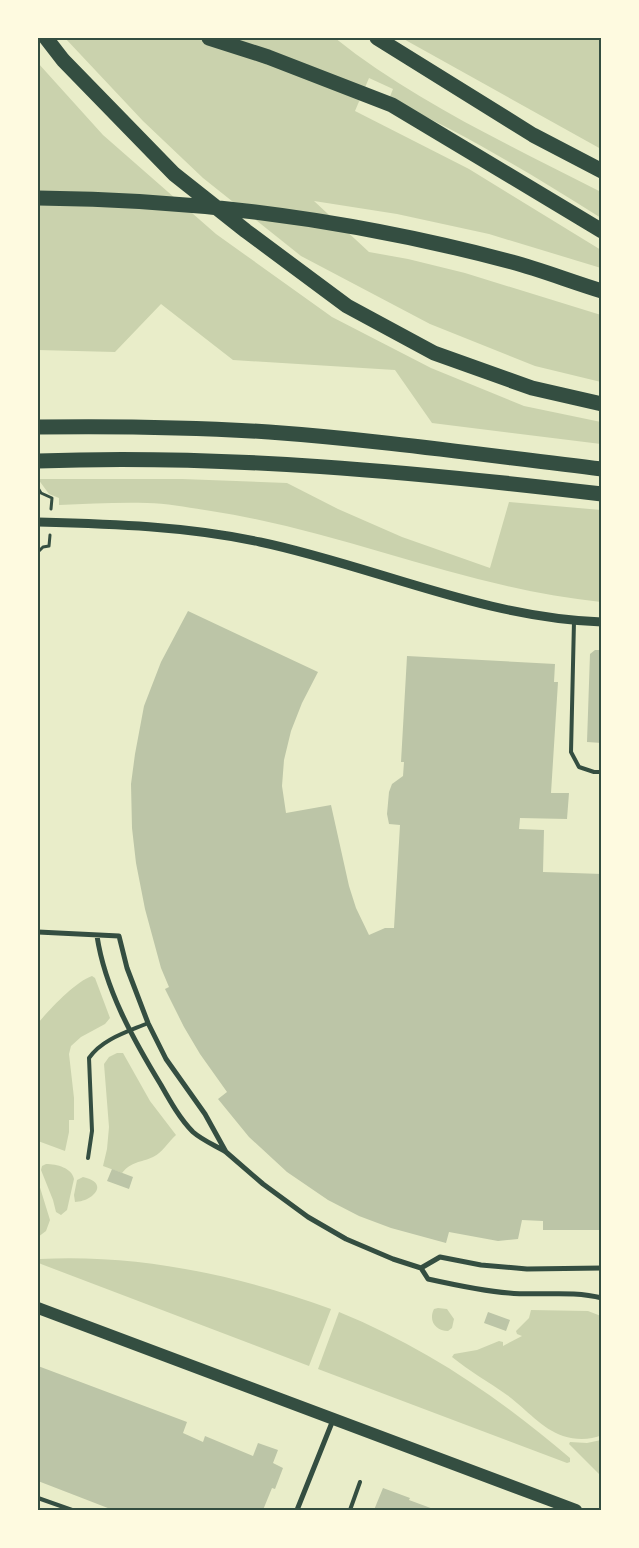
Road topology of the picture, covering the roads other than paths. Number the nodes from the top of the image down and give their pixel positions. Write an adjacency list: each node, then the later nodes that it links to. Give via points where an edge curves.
1 (46, 38): 8 (highway, via 63,60 174,174 347,306 434,353 532,388)
2 (209, 38): 6 (highway, via 392,105)
3 (377, 38): 4 (highway, via 533,135)
4 (602, 171)
5 (38, 198): 7 (highway, via 200,207 350,227 514,262)
6 (602, 231)
7 (602, 291)
8 (602, 404)
9 (38, 427): 11 (highway, via 208,428 362,440)
10 (38, 461): 12 (highway, via 260,464 443,476)
11 (602, 469)
12 (602, 494)
13 (38, 522): 14 (street, via 142,525 260,542 490,607)
14 (574, 621): 15 (street); 16 (lane, via 571,752 579,767)
15 (602, 622)
16 (602, 772)
17 (38, 932): 18 (street)
18 (96, 936): 19 (street, via 119,936 126,968); 20 (street, via 100,957)
19 (148, 1023): 20 (lane); 21 (street, via 166,1059 205,1114)
20 (130, 1031): 21 (street, via 172,1103 194,1133); 22 (lane, via 106,1042 89,1058 92,1131)
21 (226, 1152): 23 (street, via 308,1217 346,1239)
22 (88, 1158)
23 (421, 1268): 24 (street, via 440,1257 481,1266); 25 (street, via 428,1279 464,1287 509,1294 588,1294)
24 (602, 1268)
25 (602, 1298)
26 (38, 1308): 27 (main road)
27 (334, 1419): 31 (street); 33 (main road)
28 (360, 1482): 32 (lane)
29 (38, 1498): 30 (lane)
30 (72, 1510)
31 (297, 1510)
32 (350, 1510)
33 (576, 1510)

